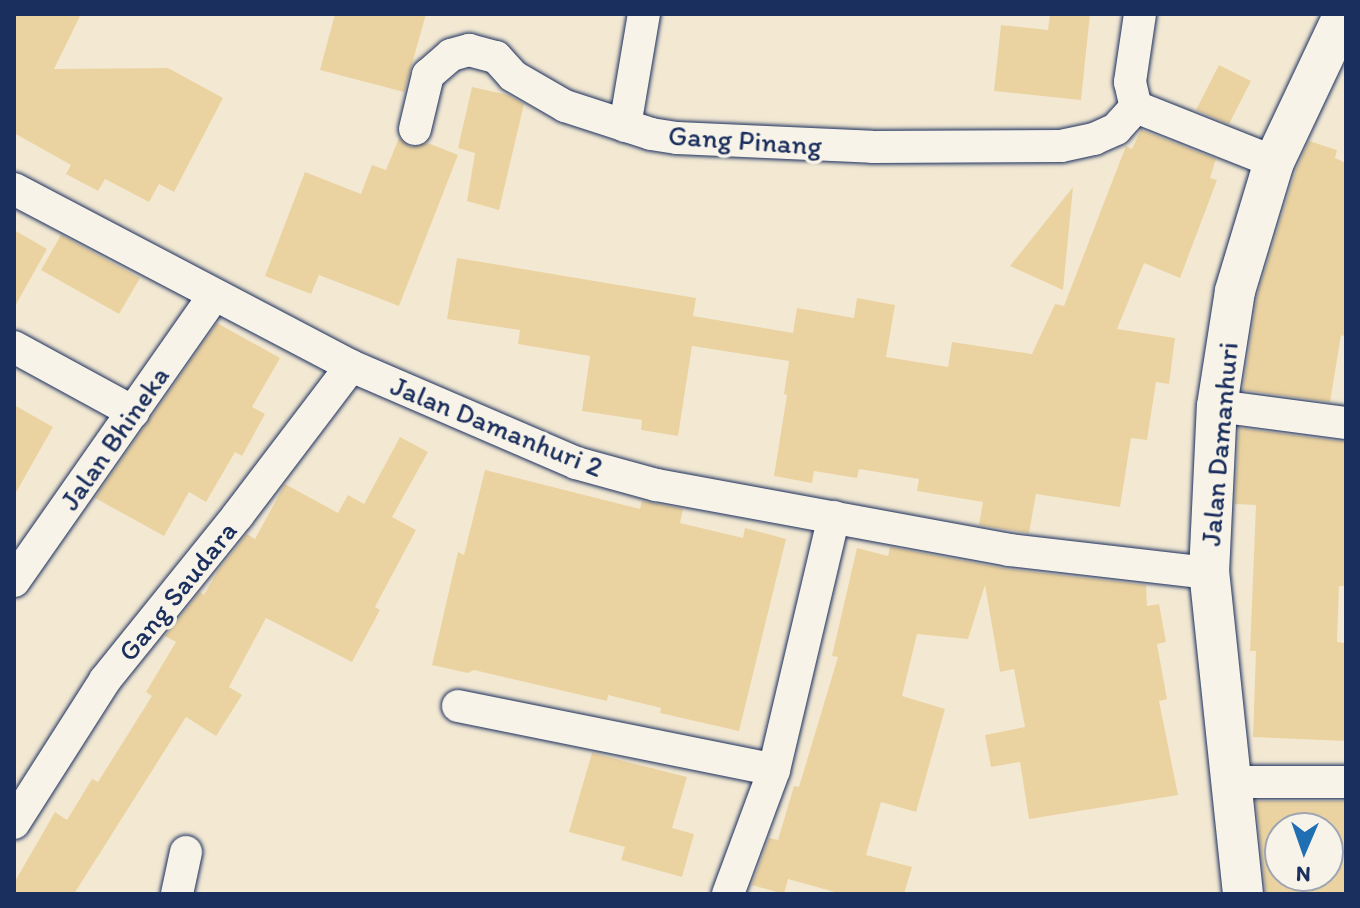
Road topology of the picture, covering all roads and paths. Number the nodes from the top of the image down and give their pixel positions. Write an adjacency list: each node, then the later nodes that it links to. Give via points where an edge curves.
1 (644, 14): 5 (street)
2 (1140, 14): 4 (street, via 1130,82)
3 (1344, 14): 7 (street, Jalan Damanhuri)
4 (1136, 107): 5 (street, Gang Pinang, via 1116,129 1061,146 754,143 677,138); 7 (street)
5 (625, 126): 6 (street, Gang Pinang, via 565,106 513,76 496,57 469,50 451,55 428,75)
6 (415, 129)
7 (1274, 162): 12 (street, Jalan Damanhuri, via 1235,291)
8 (14, 189): 9 (street, Jalan Damanhuri 2)
9 (214, 295): 11 (street, Jalan Damanhuri 2); 13 (street, Jalan Bhineka)
10 (14, 347): 13 (street)
11 (351, 366): 15 (street, Jalan Damanhuri 2, via 576,463 656,485); 22 (street, Gang Saudara, via 105,680)
12 (1217, 406): 14 (street); 16 (street, Jalan Damanhuri)
13 (133, 412): 17 (street, Jalan Bhineka)
14 (1346, 423)
15 (834, 517): 16 (street, Jalan Damanhuri 2, via 1009,550); 19 (street)
16 (1209, 573): 20 (street, Jalan Damanhuri)
17 (14, 581)
18 (458, 706): 19 (street)
19 (774, 770): 25 (street)
20 (1234, 782): 21 (street); 26 (street, Jalan Damanhuri)
21 (1346, 782)
22 (14, 823)
23 (186, 852): 24 (street)
24 (177, 894)
25 (728, 894)
26 (1243, 894)

